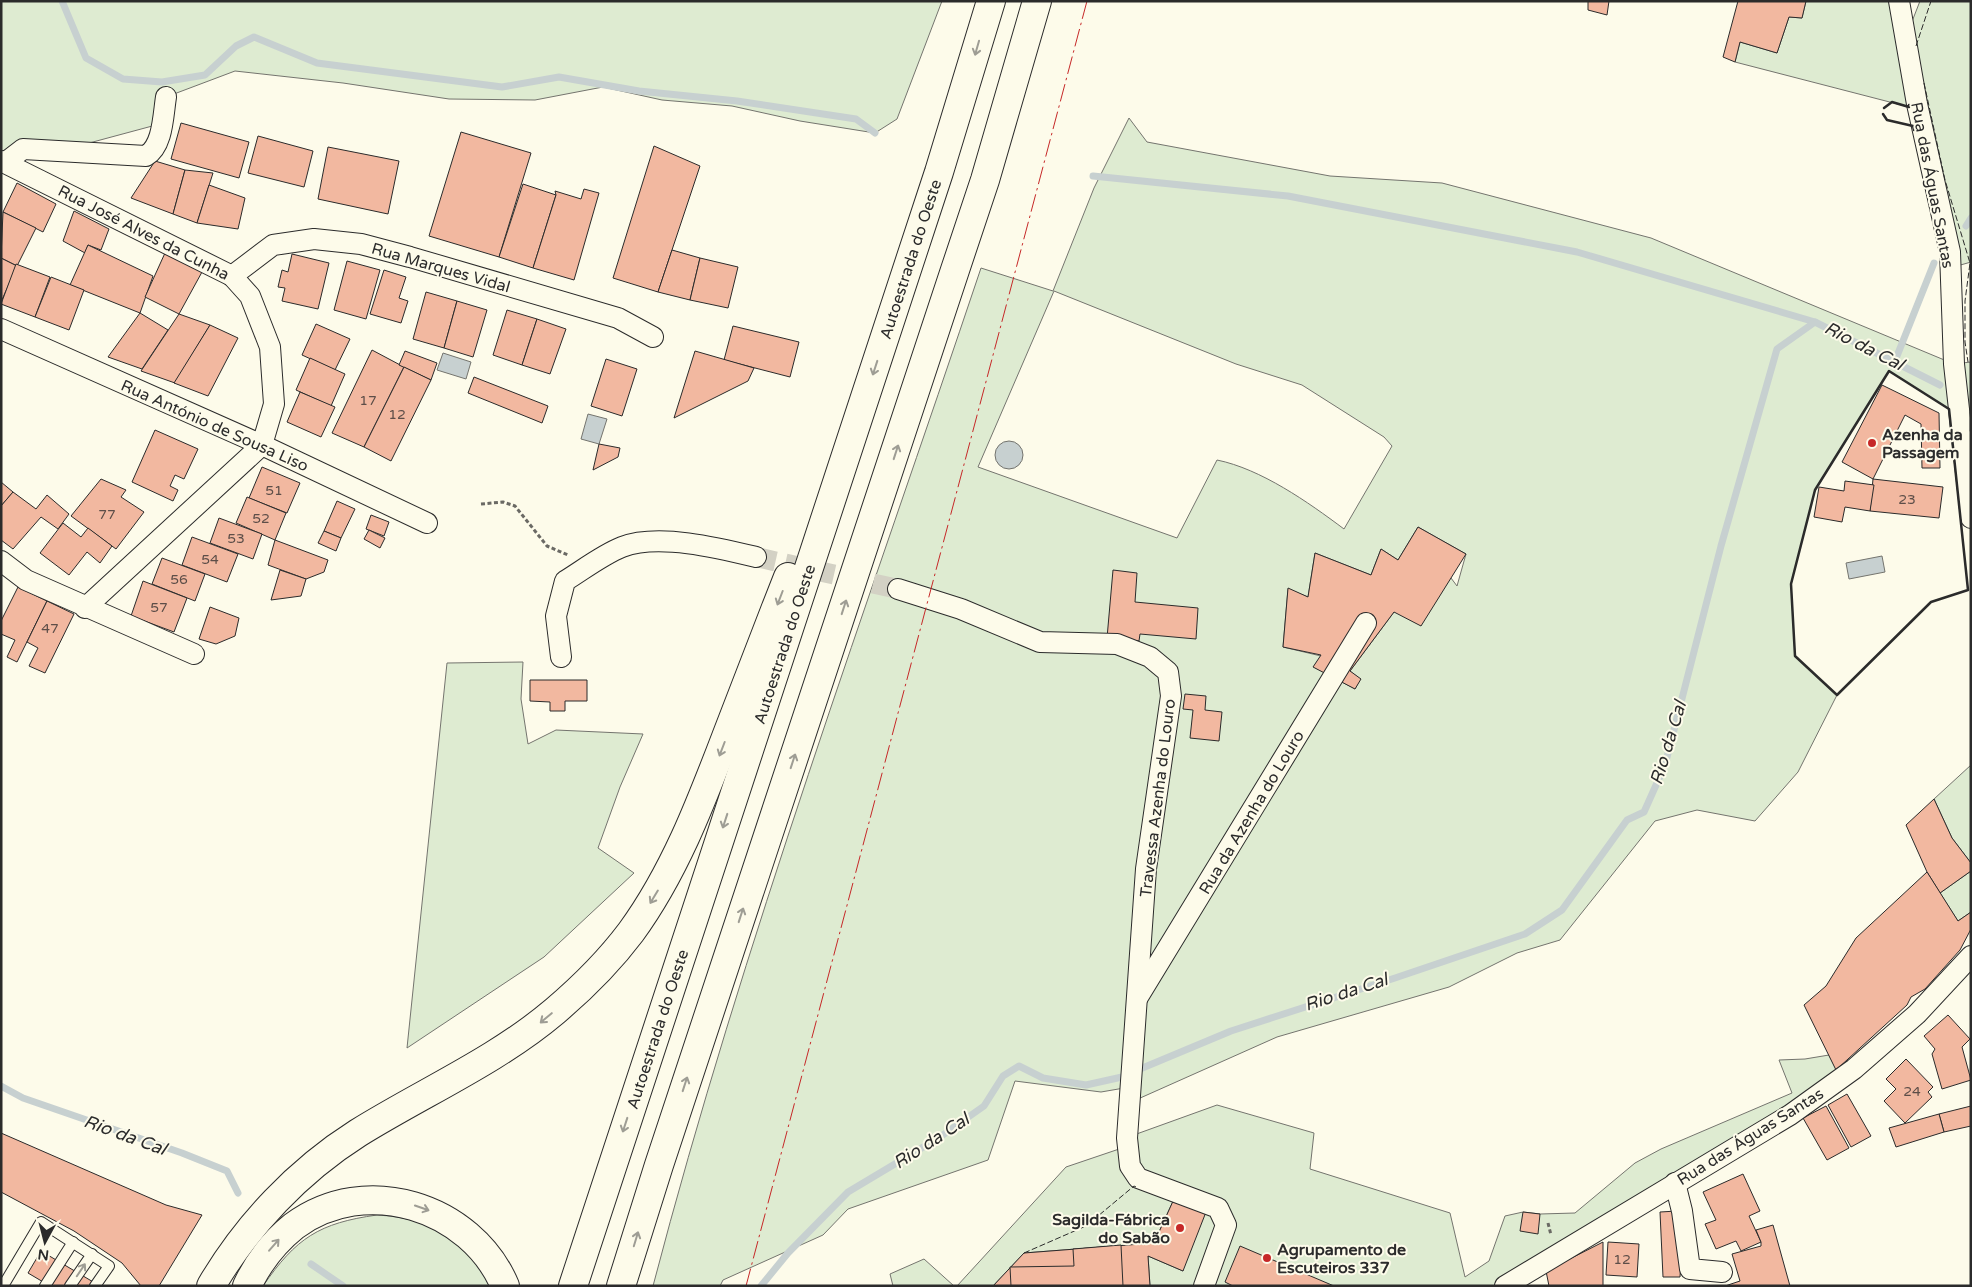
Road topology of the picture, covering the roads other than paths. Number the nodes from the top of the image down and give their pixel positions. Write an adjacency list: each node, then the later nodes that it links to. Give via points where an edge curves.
1 (991, 1): 10 (highway, Autoestrada do Oeste, one-way to 10, via 942,163)
2 (1037, 1): 35 (highway, one-way to 2, via 982,189)
3 (1899, 1): 11 (street, Rua das Águas Santas, via 1917,104 1950,252 1954,364)
4 (166, 97): 5 (street, via 158,143 146,156 23,148)
5 (3, 161): 6 (street, Rua José Alves da Cunha)
6 (232, 276): 8 (street, Rua Marques Vidal, via 273,246 314,239 361,244 618,318); 9 (street, Rua José Alves da Cunha, via 250,296 270,347 274,404)
7 (1, 329): 9 (street, Rua António de Sousa Liso)
8 (653, 337)
9 (262, 445): 12 (street, Rua António de Sousa Liso); 16 (street)
10 (834, 492): 31 (highway, one-way to 31, via 788,577 694,820 667,876 630,932 585,982 534,1028 485,1061 357,1134 284,1193 241,1238); 34 (highway, Autoestrada do Oeste, one-way to 34)
11 (1971, 518)
12 (428, 523)
13 (756, 557): 19 (street, via 706,545 660,542 622,547 565,581 556,616)
14 (1, 561): 16 (street, via 26,580)
15 (898, 589): 21 (street, Travessa Azenha do Louro, via 961,609 1040,642 1118,644 1150,657 1168,672 1171,696 1146,869)
16 (86, 608): 18 (street)
17 (1366, 623): 21 (street, Rua da Azenha do Louro)
18 (194, 654)
19 (561, 657)
20 (1970, 958): 22 (street, Rua das Águas Santas, via 1917,1014 1854,1069 1790,1115)
21 (1136, 1001): 36 (street, Travessa Azenha do Louro, via 1127,1138 1130,1166 1138,1178 1218,1208 1226,1225)
22 (1675, 1183): 25 (street, via 1690,1269); 26 (street, Rua das Águas Santas)
23 (73, 1242): 24 (lane); 27 (lane, via 41,1222); 28 (lane)
24 (92, 1254): 29 (lane, one-way to 24); 30 (lane, via 109,1266)
25 (1722, 1272)
26 (1511, 1285)
27 (3, 1286)
28 (45, 1286)
29 (70, 1286)
30 (95, 1286)
31 (211, 1286)
32 (247, 1286): 33 (highway, one-way to 33, via 264,1258 295,1226 316,1213 368,1200 398,1202 448,1219 484,1251)
33 (505, 1286)
34 (573, 1286)
35 (621, 1286)
36 (1204, 1286)

